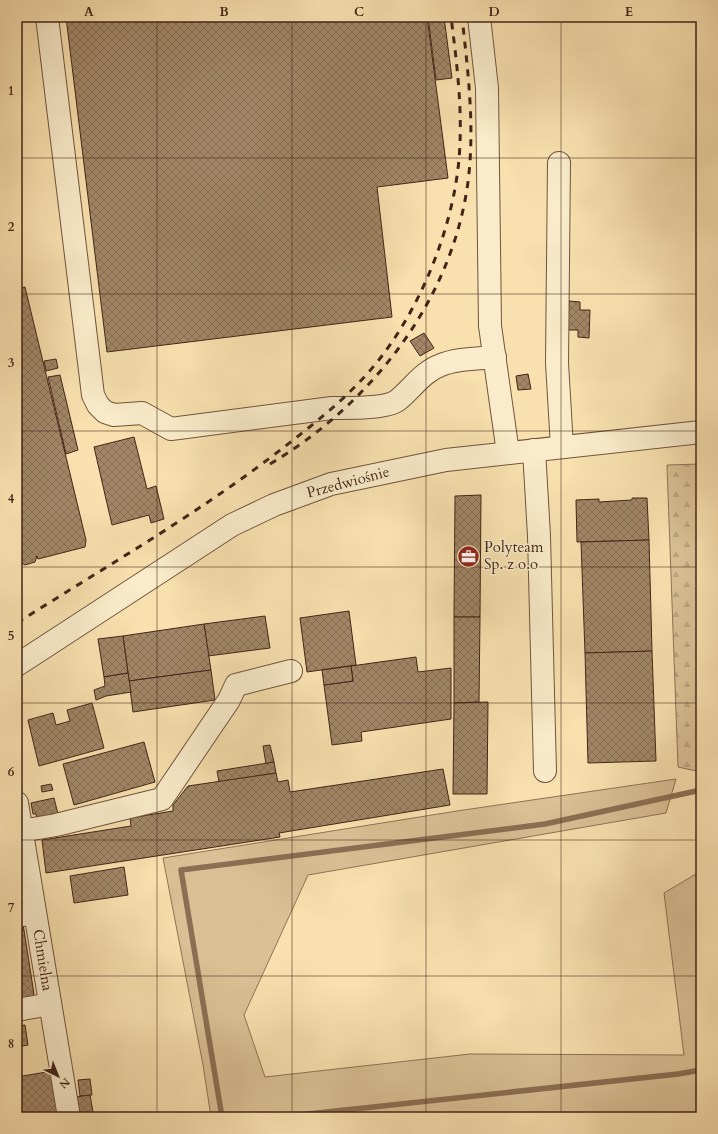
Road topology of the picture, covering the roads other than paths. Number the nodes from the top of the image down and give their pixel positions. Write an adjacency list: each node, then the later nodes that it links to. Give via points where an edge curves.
1 (47, 17): 4 (street, via 93,395 105,412 114,416 142,412 170,429 332,408 385,404 397,401 425,372 442,364)
2 (479, 17): 4 (street, via 487,88 490,326)
3 (559, 163): 6 (street, via 565,195 557,363)
4 (496, 357): 10 (street)
5 (574, 380): 6 (street)
6 (559, 396): 8 (street)
7 (701, 432): 8 (street, Przedwiośnie)
8 (562, 447): 9 (street, Przedwiośnie)
9 (534, 450): 10 (street, Przedwiośnie); 13 (street, via 539,536)
10 (508, 453): 11 (street, Przedwiośnie, via 446,460 357,477 274,505 232,525)
11 (17, 665)
12 (291, 671): 15 (street, via 236,685 229,700 162,799)
13 (545, 771)
14 (17, 803): 15 (street, Chmielna)
15 (21, 831): 16 (street, Chmielna)
16 (26, 914): 17 (street, Chmielna)
17 (50, 1004): 18 (street); 19 (street, Chmielna)
18 (17, 1010)
19 (68, 1117)

